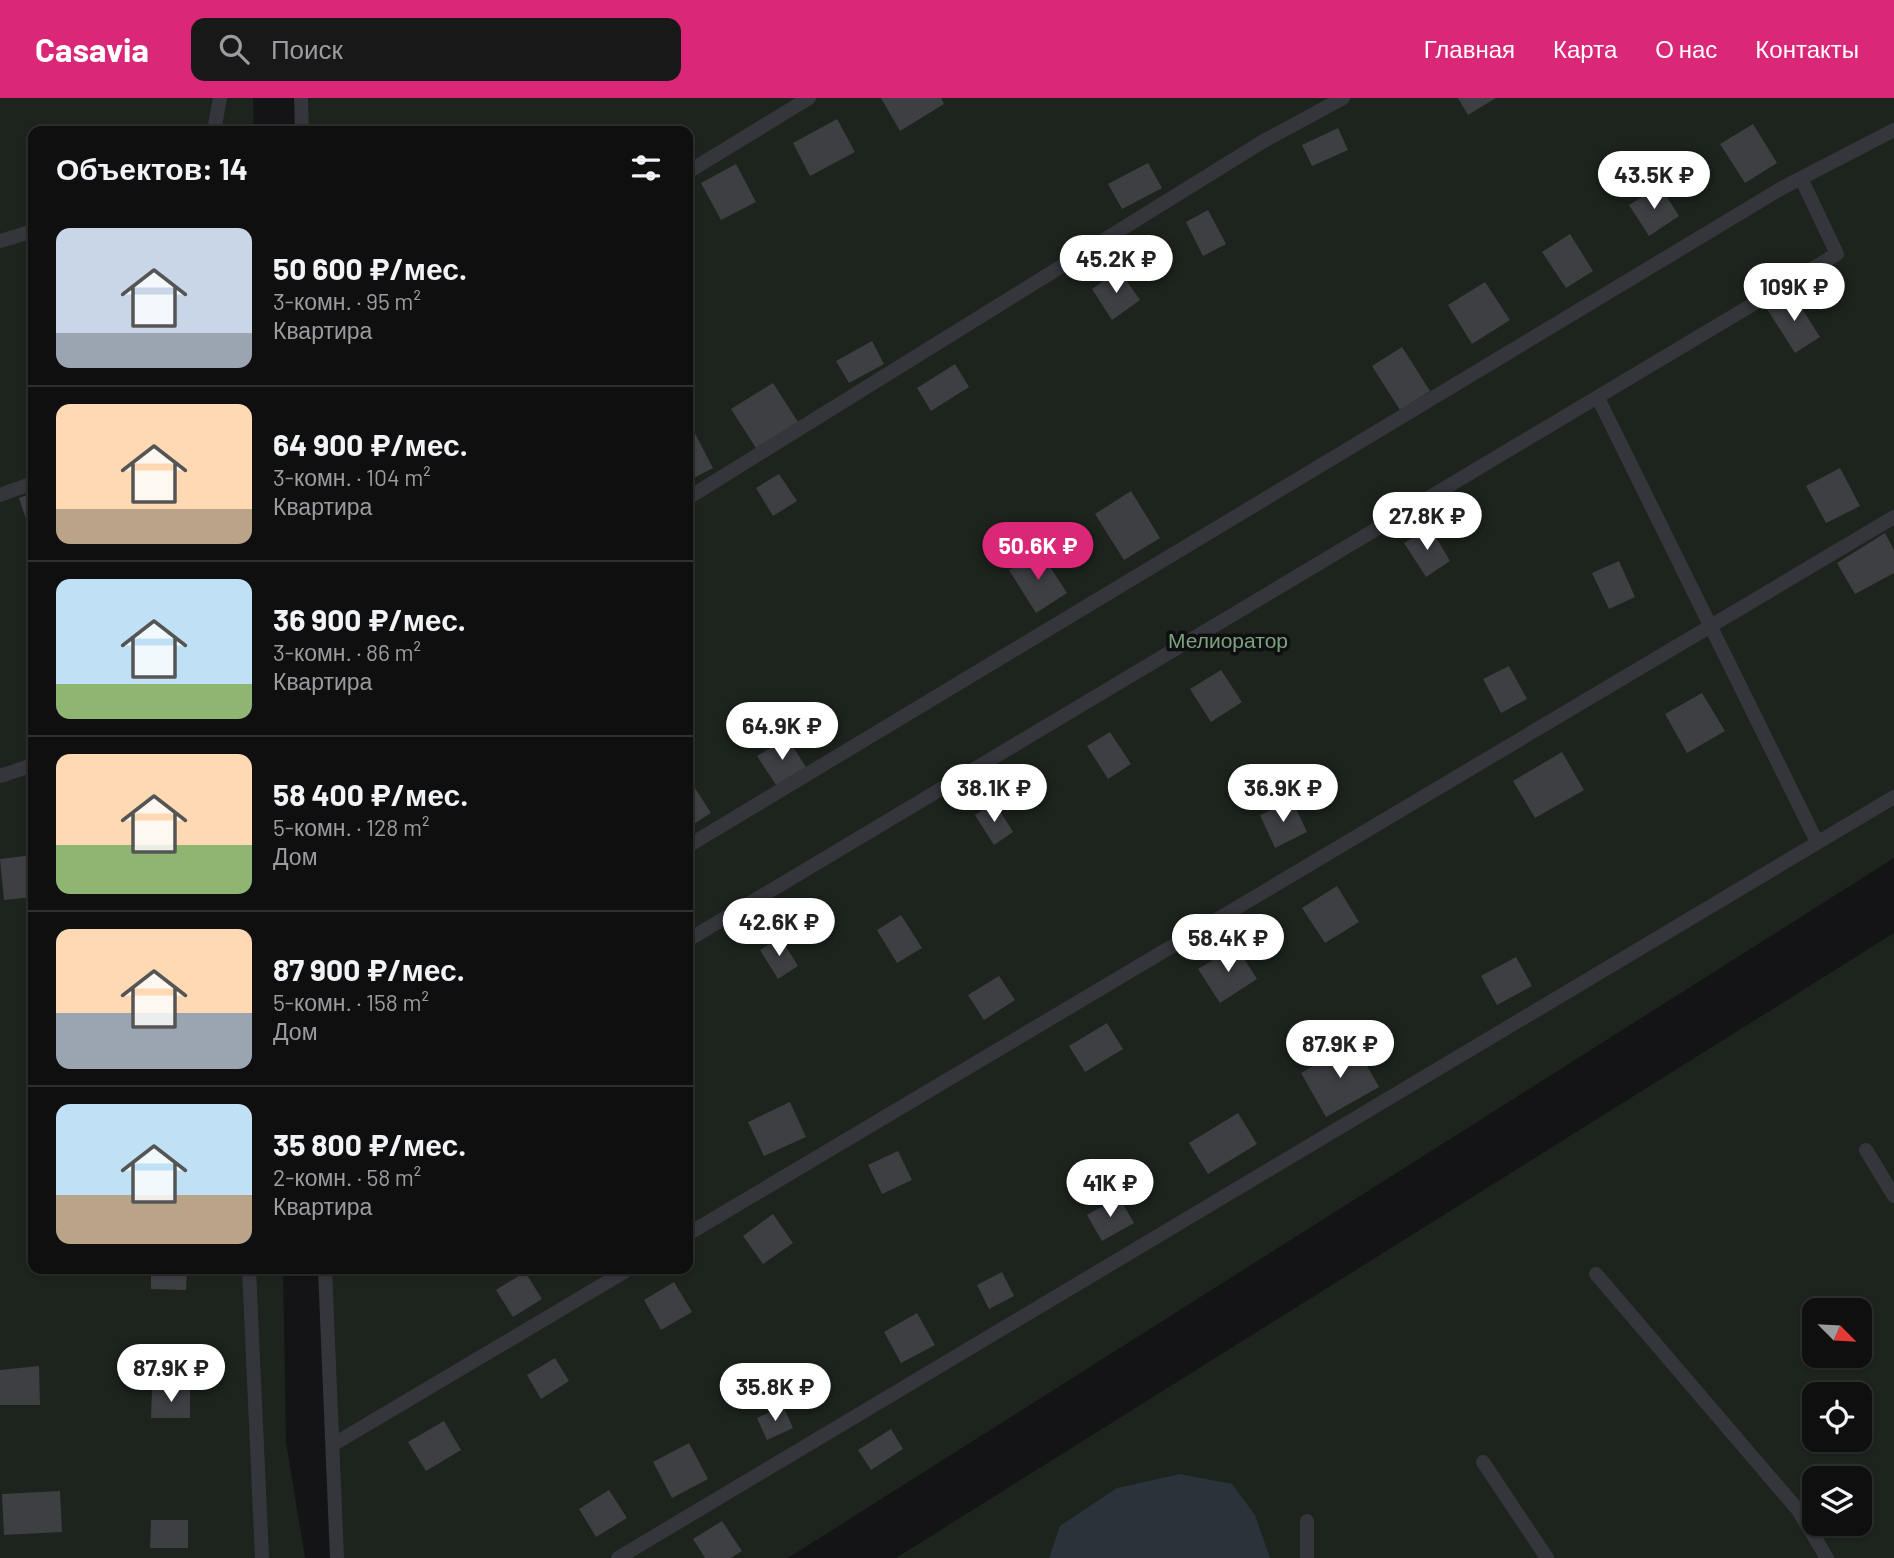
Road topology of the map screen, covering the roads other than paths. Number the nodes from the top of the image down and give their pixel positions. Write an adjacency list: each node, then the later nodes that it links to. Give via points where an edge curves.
1 (220, 98): 5 (lane)
2 (301, 98): 6 (lane)
3 (809, 98): 8 (lane)
4 (1343, 98): 15 (lane, via 1262,142)
5 (215, 126)
6 (302, 126)
7 (1894, 130): 9 (lane)
8 (693, 169)
9 (1801, 178): 12 (lane, via 1837,254); 22 (lane)
10 (28, 233): 11 (lane)
11 (0, 241)
12 (1598, 398): 17 (lane); 23 (lane)
13 (28, 485): 14 (lane)
14 (0, 495)
15 (693, 495)
16 (1894, 517): 17 (lane)
17 (1710, 627): 21 (lane); 26 (lane)
18 (28, 767): 19 (lane)
19 (0, 776)
20 (1894, 797): 21 (lane)
21 (1817, 842): 36 (lane)
22 (693, 843)
23 (693, 937)
24 (1866, 1150): 25 (lane)
25 (1894, 1196)
26 (693, 1231)
27 (249, 1274): 34 (lane)
28 (325, 1274): 31 (lane)
29 (621, 1274): 31 (lane)
30 (1596, 1274): 39 (lane, via 1798,1510)
31 (334, 1444): 35 (lane)
32 (1483, 1462): 38 (lane)
33 (1307, 1521): 37 (lane)
34 (262, 1558)
35 (337, 1558)
36 (618, 1558)
37 (1307, 1558)
38 (1547, 1558)
39 (1828, 1558)

